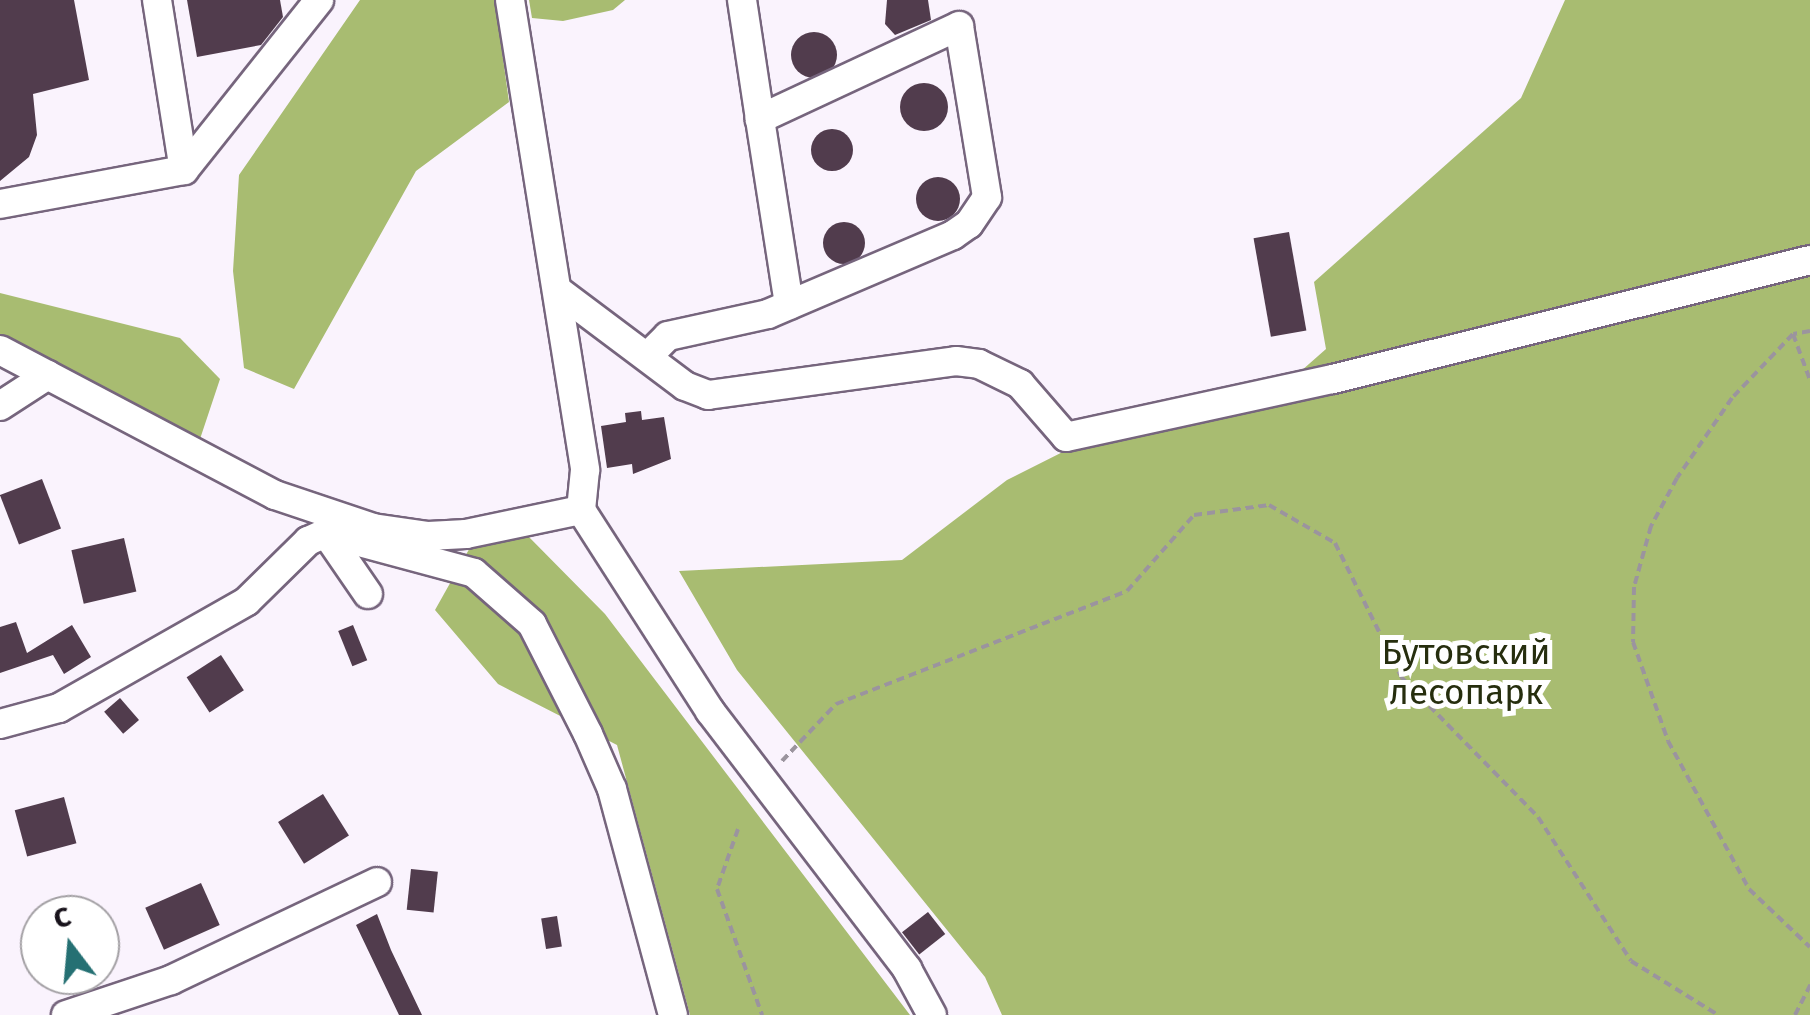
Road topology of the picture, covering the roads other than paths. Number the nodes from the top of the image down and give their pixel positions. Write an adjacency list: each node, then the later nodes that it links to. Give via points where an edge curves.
1 (157, 0): 7 (street)
2 (319, 0): 7 (street)
3 (510, 0): 10 (street)
4 (742, 0): 6 (street)
5 (958, 13): 6 (street); 11 (street, via 988,197 953,235)
6 (760, 119): 11 (street)
7 (184, 170): 8 (street)
8 (0, 204)
9 (1810, 260): 13 (street, via 1085,436 1056,434 1020,384 979,364 917,364 708,395)
10 (557, 290): 13 (street); 16 (street, via 585,470)
11 (789, 305): 13 (street, via 668,336)
12 (0, 350): 14 (street)
13 (648, 356)
14 (48, 376): 15 (street); 16 (street, via 275,495 372,528 466,534)
15 (0, 406)
16 (582, 510): 23 (street, via 710,711 907,969)
17 (326, 533): 18 (street); 19 (street, via 308,541 247,601 59,708); 22 (street, via 474,574 532,624 612,789)
18 (368, 594)
19 (0, 724)
20 (377, 882): 21 (street, via 171,980)
21 (66, 1015)
22 (672, 1015)
23 (932, 1015)

